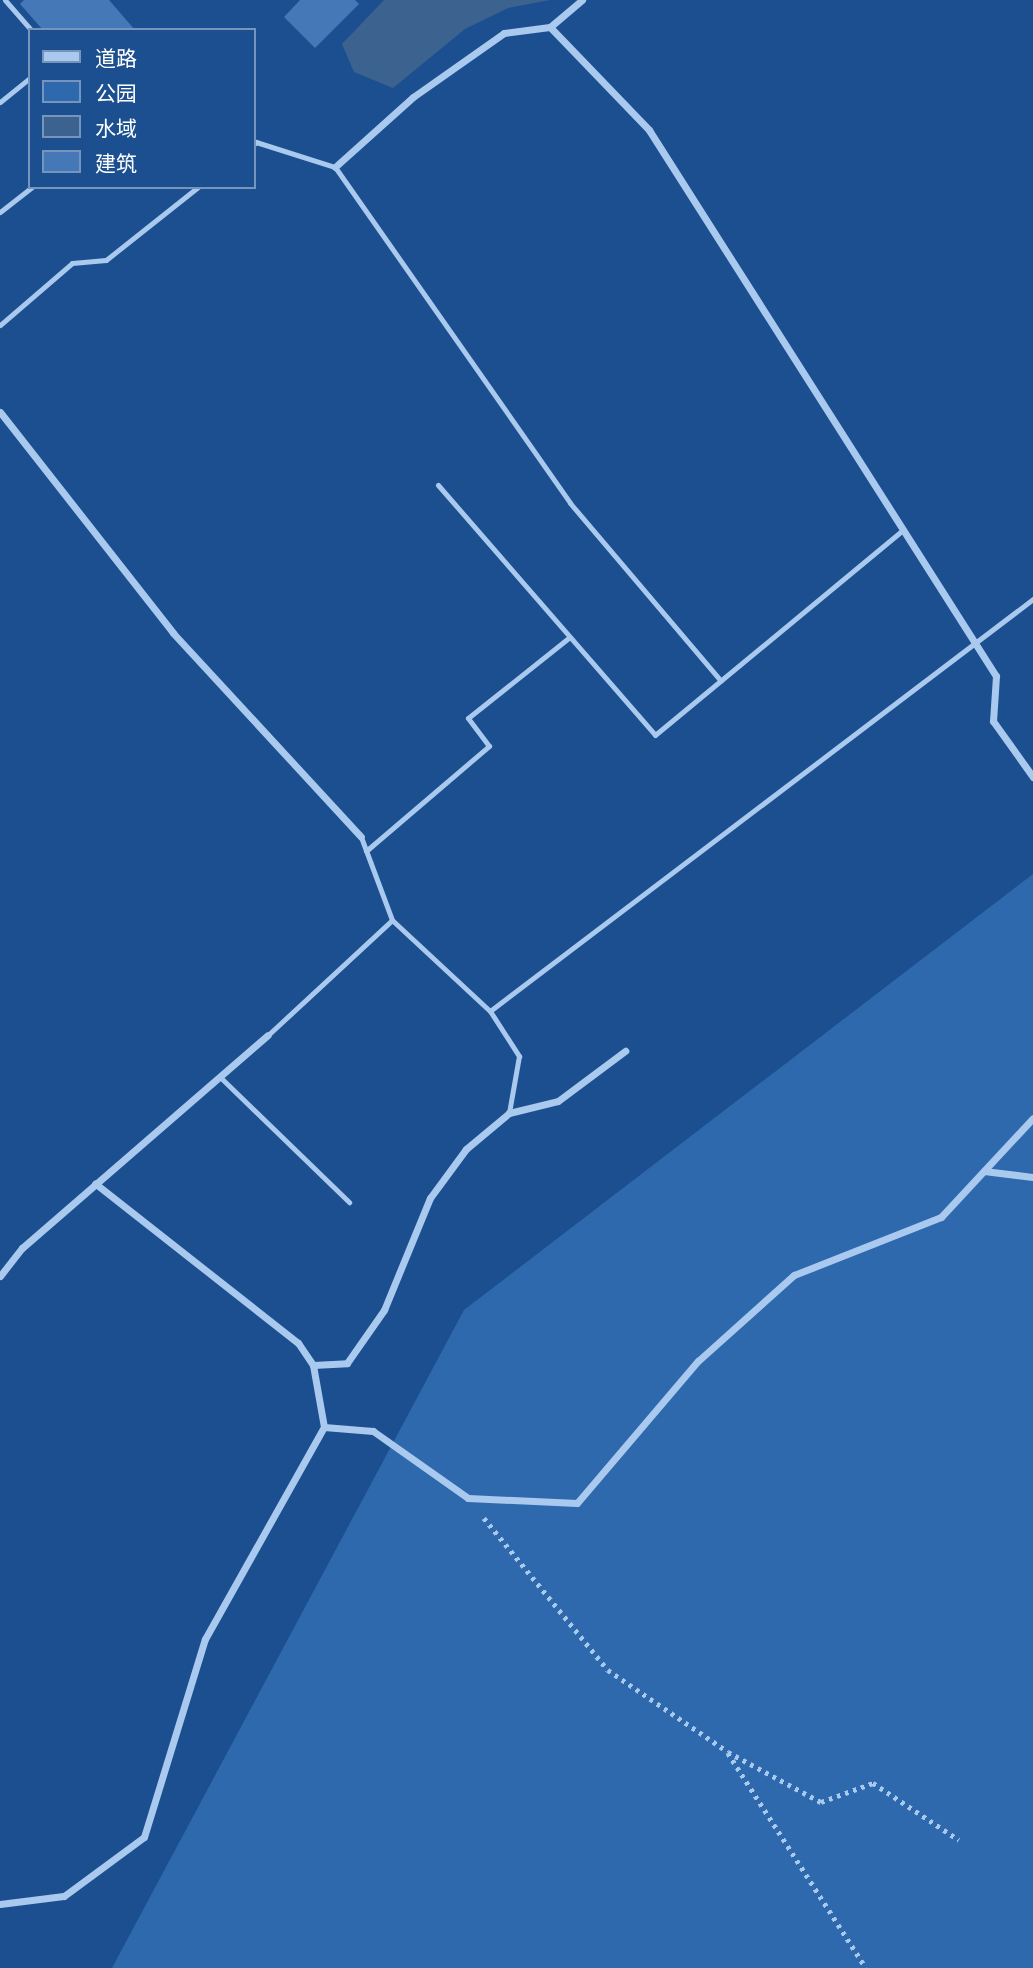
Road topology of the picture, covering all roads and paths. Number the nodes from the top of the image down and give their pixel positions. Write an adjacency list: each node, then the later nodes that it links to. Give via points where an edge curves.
1 (5, 0): 3 (lane); 5 (lane)
2 (582, 0): 4 (street)
3 (0, 5)
4 (550, 27): 9 (street, via 504,33 413,97); 18 (street, via 649,130)
5 (30, 28)
6 (28, 80): 7 (lane)
7 (0, 102)
8 (256, 142): 9 (lane)
9 (335, 167): 22 (lane, via 570,503)
10 (29, 189): 12 (lane)
11 (195, 189): 13 (lane, via 106,260 72,263)
12 (0, 212)
13 (0, 325)
14 (0, 412): 15 (street)
15 (7, 421): 16 (street); 24 (street, via 173,633)
16 (0, 427)
17 (439, 485): 20 (lane)
18 (904, 530): 21 (street); 22 (lane)
19 (1033, 599): 21 (lane)
20 (570, 637): 22 (lane, via 655,735); 25 (lane, via 468,718 489,746)
21 (976, 644): 23 (street, via 996,676 993,721); 27 (lane)
22 (721, 681)
23 (1033, 777)
24 (361, 837): 25 (lane)
25 (366, 851): 26 (lane)
26 (392, 920): 27 (lane); 28 (lane)
27 (490, 1011): 31 (lane, via 519,1056)
28 (268, 1035): 30 (street)
29 (625, 1051): 31 (street, via 558,1101)
30 (220, 1077): 35 (street); 36 (lane)
31 (509, 1114): 38 (street, via 467,1149 430,1198 384,1310 347,1363)
32 (1033, 1118): 33 (street)
33 (984, 1171): 34 (street); 40 (street, via 941,1217 794,1275 698,1361 578,1503)
34 (1033, 1177)
35 (95, 1183): 37 (street, via 22,1248); 38 (street, via 298,1343)
36 (349, 1202)
37 (0, 1276)
38 (313, 1366): 39 (street)
39 (324, 1427): 40 (street, via 373,1431); 43 (street, via 205,1639 144,1837 64,1896)
40 (468, 1499): 41 (path, via 608,1670)
41 (728, 1752): 42 (path, via 821,1802 873,1783); 44 (path)
42 (959, 1840)
43 (0, 1905)
44 (866, 1968)

